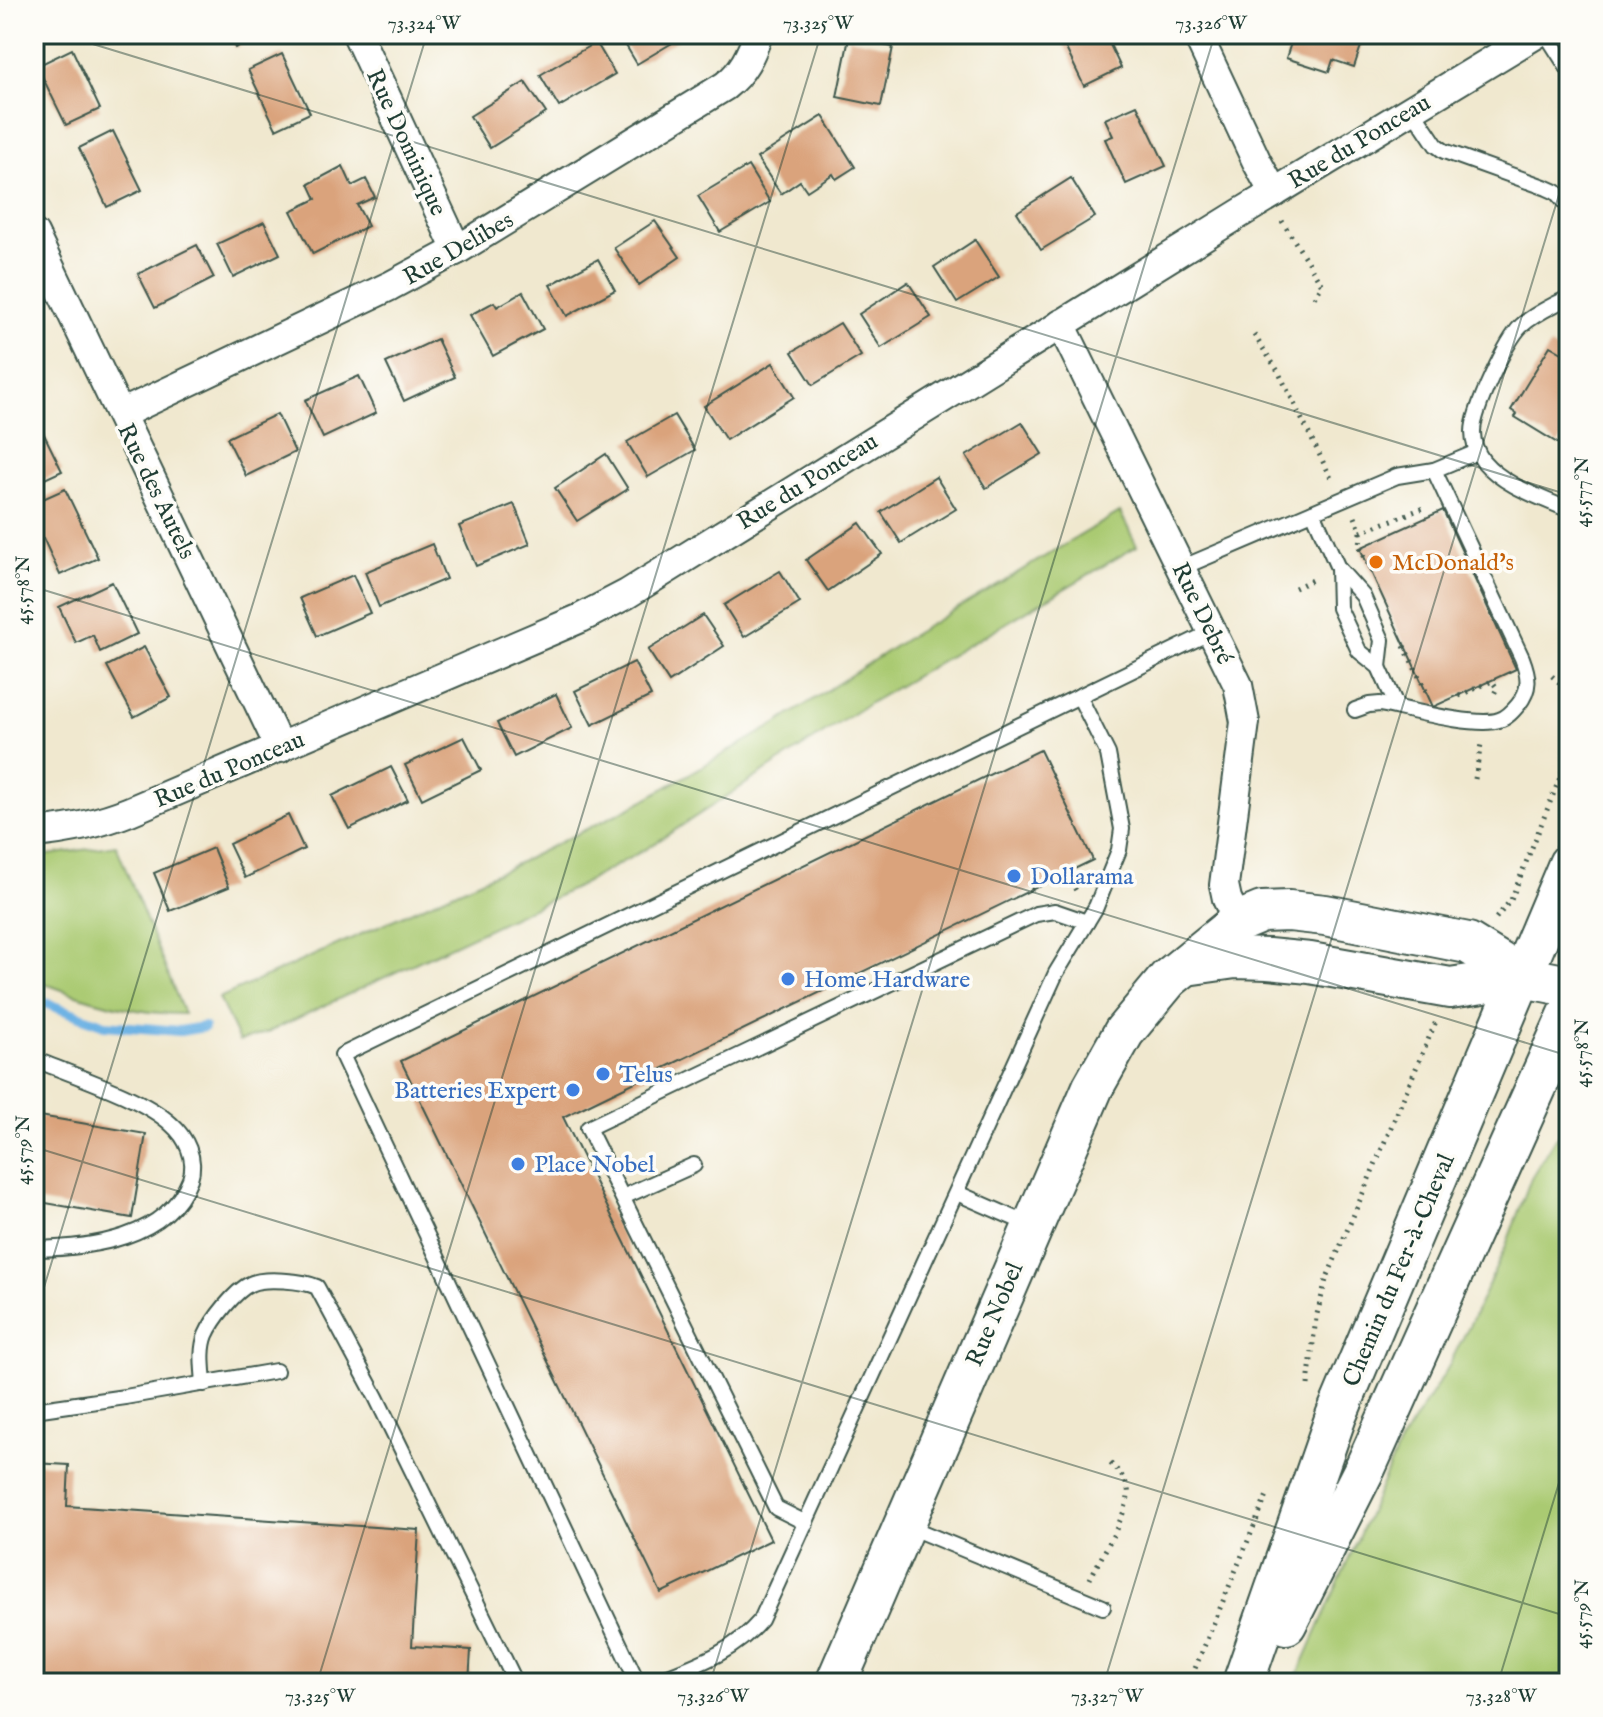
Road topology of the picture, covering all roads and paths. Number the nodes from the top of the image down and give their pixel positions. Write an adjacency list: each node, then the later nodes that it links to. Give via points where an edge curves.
1 (357, 34): 11 (street, Rue Dominique)
2 (758, 34): 11 (street, Rue Delibes, via 738,76 725,86)
3 (1197, 34): 8 (street)
4 (1536, 34): 7 (street, Rue du Ponceau)
5 (1546, 34): 6 (lane)
6 (1569, 70)
7 (1412, 109): 8 (street, Rue du Ponceau); 9 (lane, via 1444,151 1556,192)
8 (1277, 205): 13 (path, via 1322,285); 14 (street, Rue du Ponceau)
9 (1569, 207)
10 (34, 234): 16 (street, Rue des Autels)
11 (457, 250): 16 (street, Rue Delibes)
12 (1569, 297): 17 (lane, via 1533,316 1504,348 1473,427)
13 (1312, 301)
14 (1061, 324): 26 (street, Rue Debré); 40 (street, Rue du Ponceau, via 627,594)
15 (1254, 335): 19 (path, via 1278,371)
16 (121, 414): 40 (street, Rue des Autels)
17 (1477, 452): 18 (lane); 21 (lane, via 1516,486)
18 (1434, 470): 22 (lane, via 1397,476); 37 (lane, via 1522,658 1528,686 1512,712 1498,721 1476,722)
19 (1336, 488)
20 (1438, 504): 24 (path)
21 (1569, 510)
22 (1313, 512): 26 (lane); 27 (lane)
23 (1355, 517): 24 (path)
24 (1361, 532): 25 (path)
25 (1364, 555)
26 (1181, 568): 30 (street, Rue Debré)
27 (1338, 568): 32 (lane, via 1363,596 1382,640); 32 (lane, via 1339,608 1359,651)
28 (1313, 579): 29 (path)
29 (1295, 588)
30 (1211, 632): 35 (lane); 46 (street, Rue Debré, via 1238,685 1245,722 1224,885)
31 (1401, 638): 34 (path)
32 (1379, 667): 37 (lane)
33 (1492, 681): 36 (path)
34 (1427, 693)
35 (1079, 696): 45 (lane, via 1108,754 1122,829 1119,850); 72 (lane, via 342,1055)
36 (1457, 697)
37 (1397, 707): 38 (lane)
38 (1355, 710)
39 (1482, 737): 42 (path)
40 (280, 748): 43 (street, Rue du Ponceau, via 101,823)
41 (1569, 755): 47 (path, via 1511,900)
42 (1475, 779)
43 (34, 833)
44 (1569, 864): 49 (street, Chemin du Fer-à-Cheval)
45 (1087, 922): 57 (lane, via 1056,973); 58 (lane, via 1055,911 1036,914 588,1128)
46 (1238, 922): 48 (street, Rue Nobel); 49 (street, Rue Nobel, via 1276,911 1325,915 1468,943)
47 (1487, 922)
48 (1185, 965): 49 (street, Rue Nobel, via 1268,959 1450,988); 59 (street, Rue Nobel, via 1152,996 1110,1055)
49 (1523, 977): 50 (street, Rue Nobel); 76 (street, Chemin du Fer-à-Cheval, via 1336,1416)
50 (1569, 986)
51 (1569, 1014): 55 (street, Chemin du Fer-à-Cheval)
52 (1433, 1033): 63 (path, Chemin du Fer-à-Cheval, via 1326,1280)
53 (34, 1059): 60 (lane, via 134,1101 170,1124 188,1146 192,1173 181,1200 146,1227 112,1240)
54 (1569, 1090): 55 (street)
55 (1532, 1102): 77 (street, Chemin du Fer-à-Cheval, via 1366,1466)
56 (694, 1165): 58 (lane)
57 (957, 1193): 59 (lane); 67 (lane)
58 (623, 1197): 67 (lane, via 776,1508)
59 (1032, 1226): 68 (street, Rue Nobel)
60 (34, 1249)
61 (276, 1371): 62 (lane)
62 (204, 1384): 64 (lane); 71 (lane, via 206,1335 223,1308 250,1284 307,1282 317,1287)
63 (1307, 1390)
64 (34, 1410)
65 (1109, 1462): 69 (path, via 1124,1477 1129,1492)
66 (1268, 1492): 75 (path)
67 (806, 1523): 73 (lane, via 761,1620 745,1638)
68 (903, 1524): 69 (lane); 74 (street, Rue Nobel)
69 (1081, 1598): 70 (lane)
70 (1103, 1607)
71 (516, 1683)
72 (638, 1683)
73 (651, 1683)
74 (836, 1683)
75 (1189, 1683)
76 (1243, 1683)
77 (1256, 1683)

